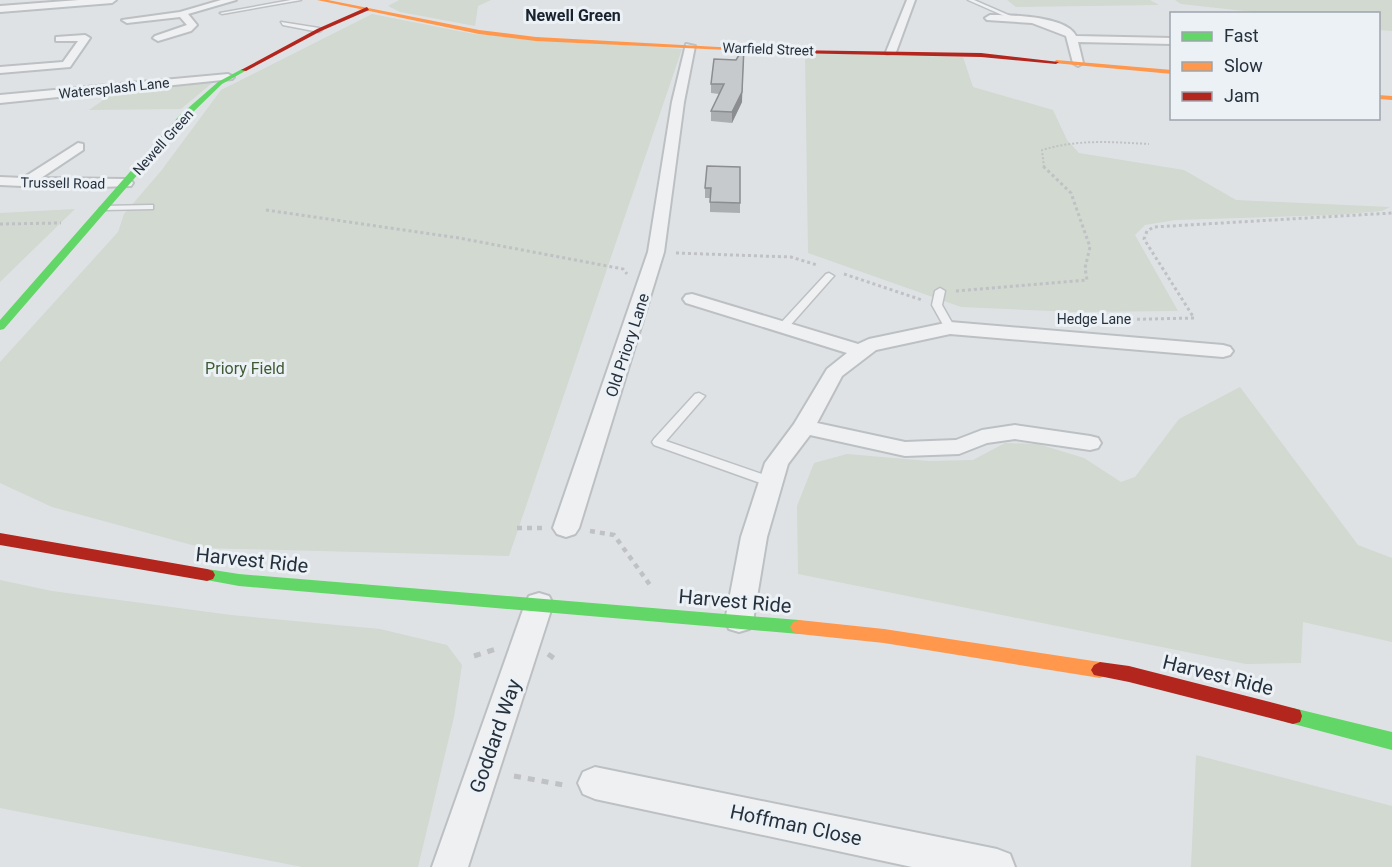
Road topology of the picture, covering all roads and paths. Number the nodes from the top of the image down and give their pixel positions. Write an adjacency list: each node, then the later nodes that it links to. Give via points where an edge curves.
1 (112, 0): 8 (street)
2 (232, 0): 12 (street, via 192,8)
3 (299, 0): 11 (lane)
4 (320, 0): 10 (main road, Warfield Street)
5 (386, 0): 10 (main road, Newell Green)
6 (911, 0): 25 (street)
7 (970, 0): 13 (lane)
8 (28, 4): 9 (street)
9 (0, 9)
10 (367, 9): 17 (main road, Newell Green); 22 (main road, Warfield Street, via 525,38)
11 (222, 13)
12 (183, 14): 15 (street); 18 (street, via 192,25 188,29)
13 (1011, 17): 14 (street); 20 (street, via 1053,24)
14 (990, 18)
15 (128, 21)
16 (283, 23): 17 (lane)
17 (318, 30): 29 (main road, Newell Green)
18 (158, 38)
19 (60, 39): 23 (street, via 85,38)
20 (1073, 39): 21 (street); 26 (street)
21 (1170, 41)
22 (690, 46): 25 (main road, Warfield Street); 42 (street, Old Priory Lane)
23 (78, 49): 24 (street); 27 (street, via 66,65)
24 (55, 51)
25 (891, 52): 26 (main road, Warfield Street)
26 (1078, 63): 28 (main road, Warfield Street)
27 (0, 70)
28 (1170, 72)
29 (228, 77): 30 (street, Watersplash Lane); 35 (main road, Newell Green, via 182,118)
30 (0, 99)
31 (1149, 144): 47 (path, via 1086,140 1042,150 1043,166 1071,193 1090,247 1084,268 1087,280)
32 (78, 147): 34 (street)
33 (0, 181): 34 (street, Trussell Road)
34 (25, 183): 35 (street, Trussell Road)
35 (126, 183): 37 (main road, Newell Green)
36 (150, 207): 37 (lane)
37 (104, 208): 51 (main road, Newell Green)
38 (266, 210): 45 (path, via 459,238 623,269)
39 (1392, 213): 50 (path, Hedge Lane, via 1154,227 1144,239 1194,318)
40 (69, 223): 41 (path)
41 (0, 224)
42 (656, 252): 43 (path, via 791,257); 61 (street, Old Priory Lane)
43 (822, 267)
44 (842, 273): 49 (path)
45 (627, 274)
46 (829, 276): 52 (lane)
47 (940, 291): 49 (lane)
48 (692, 299): 52 (street)
49 (937, 305): 53 (lane)
50 (1100, 321)
51 (0, 327)
52 (783, 327): 54 (street)
53 (950, 328): 54 (street, via 869,345); 55 (street)
54 (861, 351): 57 (street, via 834,373)
55 (1223, 351)
56 (699, 396): 59 (lane, via 658,442)
57 (804, 427): 58 (street, via 905,449 959,447 982,437 1015,432); 59 (street, via 777,463)
58 (1090, 443)
59 (771, 482): 66 (street, via 754,537)
60 (8, 525): 63 (main road, Harvest Ride)
61 (566, 528): 64 (path, via 614,535)
62 (0, 539): 63 (main road, Harvest Ride)
63 (67, 552): 65 (main road, Harvest Ride, via 239,580)
64 (652, 588)
65 (539, 604): 66 (main road, Harvest Ride); 70 (street, Goddard Way)
66 (739, 621): 67 (main road, Harvest Ride, via 884,636 1129,674)
67 (1392, 741)
68 (514, 776): 69 (path, via 573,786)
69 (595, 783): 71 (street, Hoffman Close)
70 (450, 867)
71 (997, 867)

